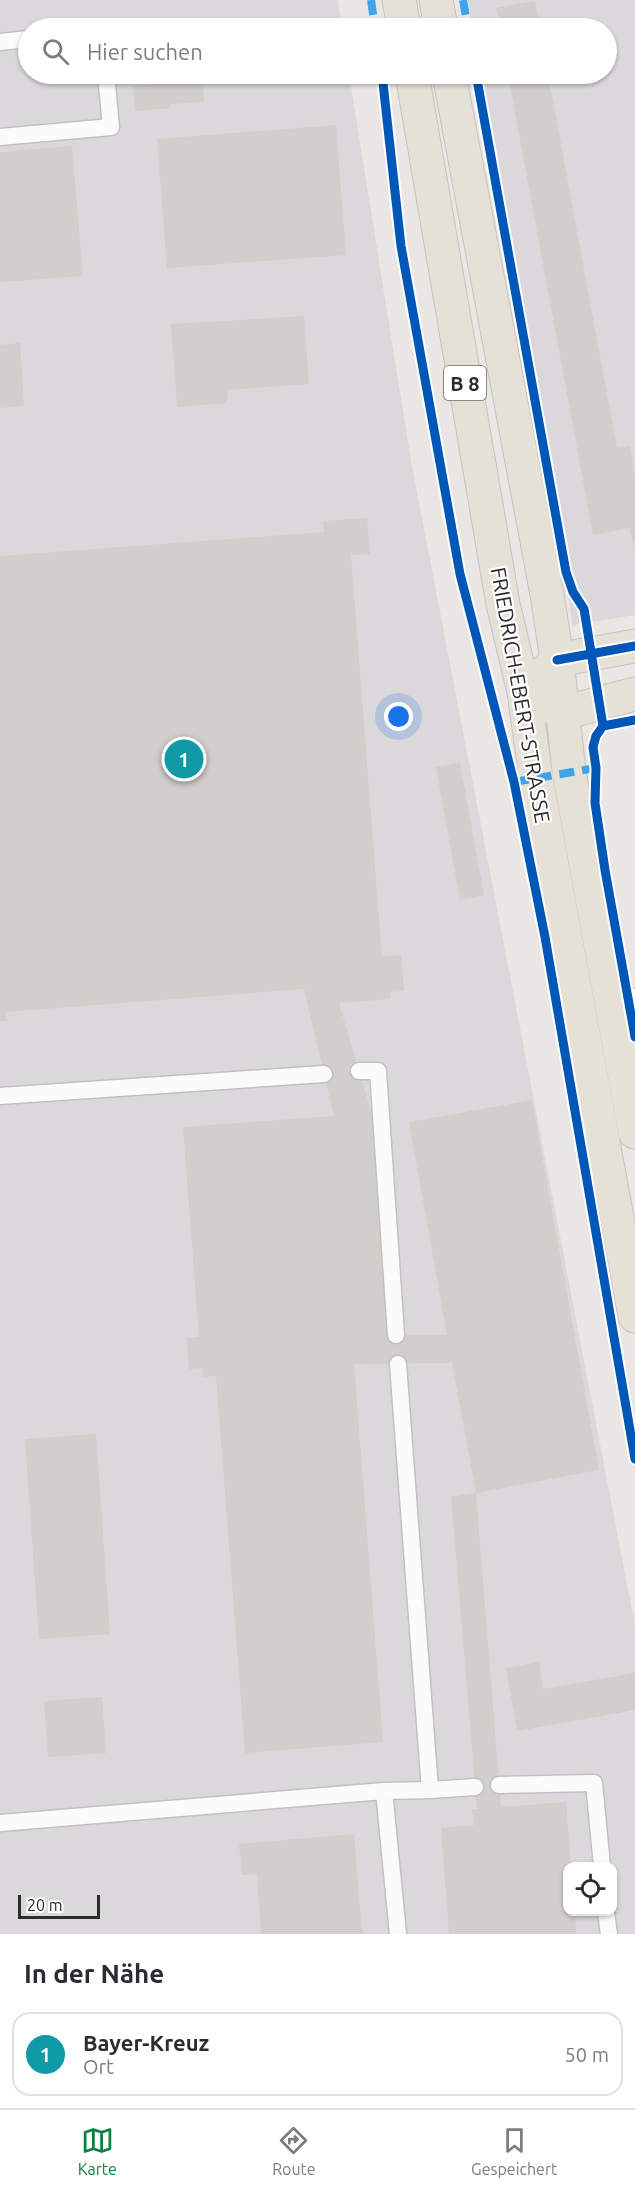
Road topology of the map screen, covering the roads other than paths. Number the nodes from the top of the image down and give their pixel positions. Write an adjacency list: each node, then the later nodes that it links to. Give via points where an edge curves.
1 (399, 0): 3 (main road)
2 (436, 0): 4 (main road)
3 (402, 18)
4 (439, 18)
5 (18, 40): 6 (lane)
6 (0, 42)
7 (107, 84): 10 (lane, via 111,127)
8 (414, 84): 13 (main road, FRIEDRICH-EBERT-STRASSE / B 8, via 503,604)
9 (451, 84): 12 (main road, FRIEDRICH-EBERT-STRASSE / B 8)
10 (0, 137)
11 (635, 646): 12 (main road)
12 (557, 660): 13 (main road); 15 (main road, FRIEDRICH-EBERT-STRASSE / B 8)
13 (524, 692): 15 (main road); 21 (main road, FRIEDRICH-EBERT-STRASSE / B 8, via 536,778)
14 (635, 694): 15 (main road)
15 (562, 713): 16 (main road, FRIEDRICH-EBERT-STRASSE / B 8, via 569,772)
16 (623, 999): 20 (main road, FRIEDRICH-EBERT-STRASSE / B 8)
17 (359, 1071): 22 (lane, via 378,1071)
18 (324, 1074): 19 (lane)
19 (0, 1096)
20 (634, 1125)
21 (635, 1316)
22 (396, 1335)
23 (398, 1364): 26 (lane)
24 (499, 1785): 29 (lane, via 594,1783)
25 (475, 1787): 26 (lane)
26 (430, 1790): 27 (lane)
27 (384, 1791): 28 (lane); 31 (lane)
28 (0, 1824)
29 (602, 1862)
30 (607, 1916): 32 (lane)
31 (398, 1934)
32 (609, 1934)

